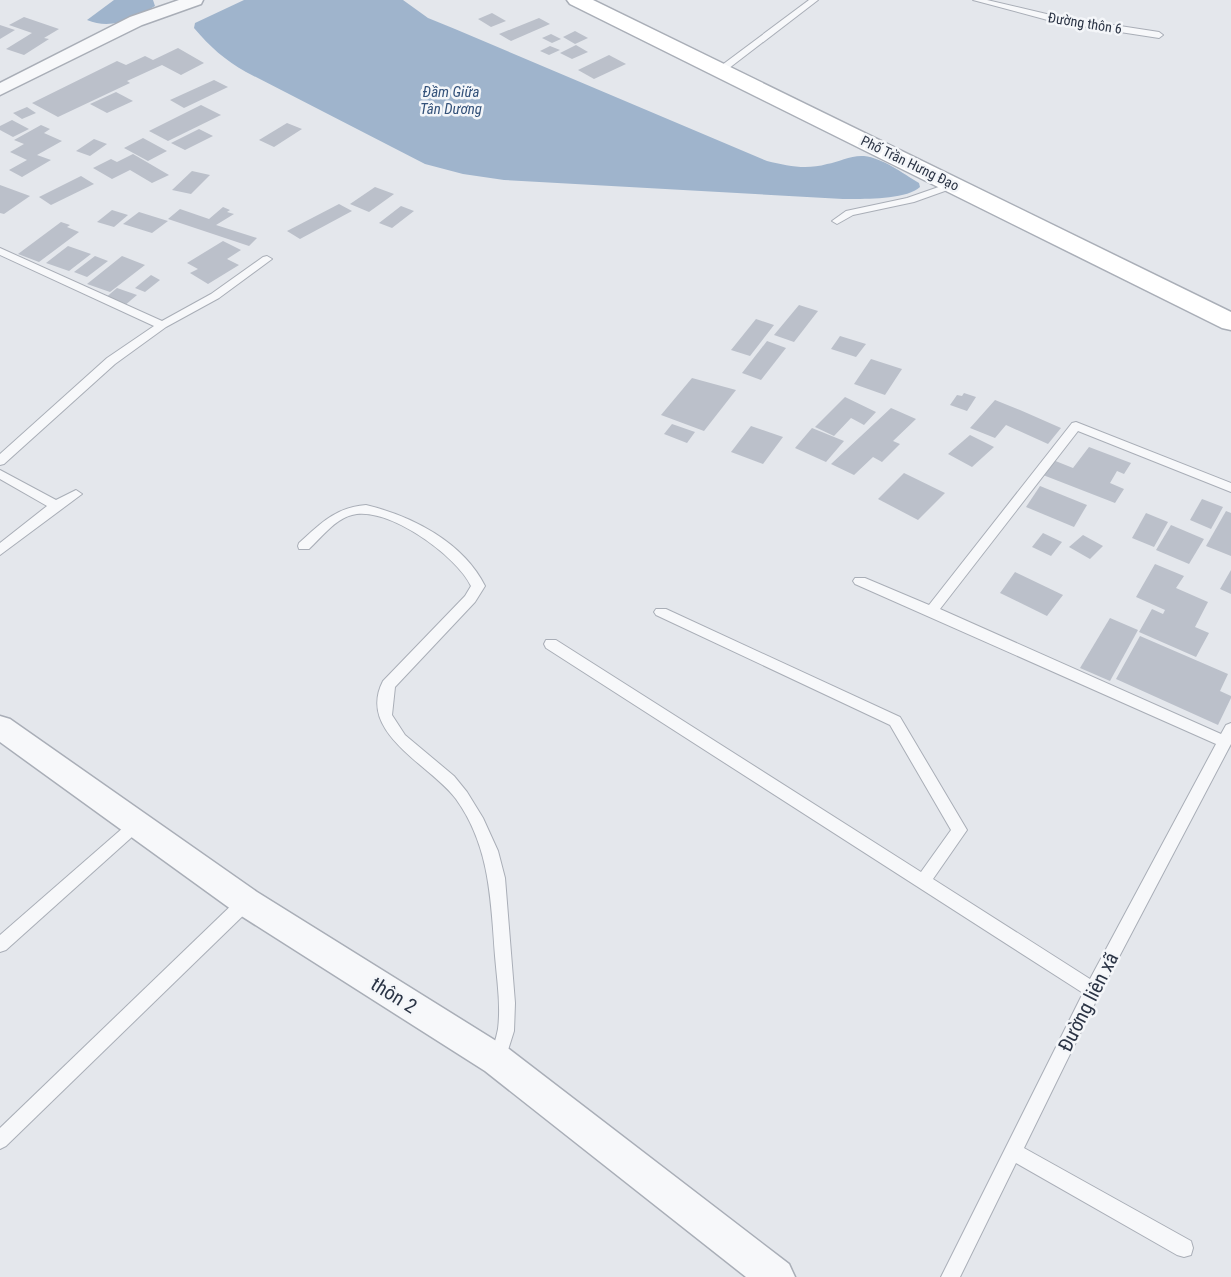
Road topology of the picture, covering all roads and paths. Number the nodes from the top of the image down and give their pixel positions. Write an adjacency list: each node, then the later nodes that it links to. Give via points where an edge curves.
1 (192, 0): 7 (street, via 136,21)
2 (814, 0): 6 (lane)
3 (977, 0): 5 (lane, Đường thôn 6, via 1055,19)
4 (583, 1): 6 (street, Phố Trần Hưng Đạo)
5 (1159, 35)
6 (721, 70): 8 (street, Phố Trần Hưng Đạo)
7 (0, 90)
8 (953, 185): 9 (lane, via 910,200 850,213); 12 (street, Phố Trần Hưng Đạo)
9 (837, 221)
10 (0, 251): 13 (lane)
11 (267, 259): 13 (lane, via 215,296)
12 (1231, 322)
13 (162, 325): 14 (lane, via 111,361)
14 (0, 460)
15 (0, 474): 18 (lane)
16 (1231, 488): 22 (lane, via 1076,426)
17 (76, 494): 18 (lane)
18 (56, 506): 20 (lane)
19 (304, 546): 32 (lane, via 342,514 354,509 367,510 433,537 476,576 478,586 470,599 388,685 385,716 400,739 462,796 490,851 497,878 507,1004 506,1031)
20 (0, 550)
21 (860, 581): 22 (lane)
22 (931, 611): 26 (lane)
23 (661, 612): 28 (lane, via 896,721 959,830)
24 (551, 644): 28 (lane)
25 (0, 727): 27 (street, thôn 2)
26 (1228, 736): 31 (lane, Đường liên xã)
27 (137, 824): 29 (street, thôn 2); 30 (lane)
28 (922, 882): 31 (lane)
29 (246, 902): 32 (street, thôn 2); 33 (lane)
30 (2, 941)
31 (1092, 990): 34 (lane, Đường liên xã)
32 (497, 1060): 36 (street, thôn 2)
33 (0, 1140)
34 (1014, 1152): 35 (lane); 37 (lane, Đường liên xã)
35 (1184, 1248)
36 (776, 1277)
37 (950, 1277)

